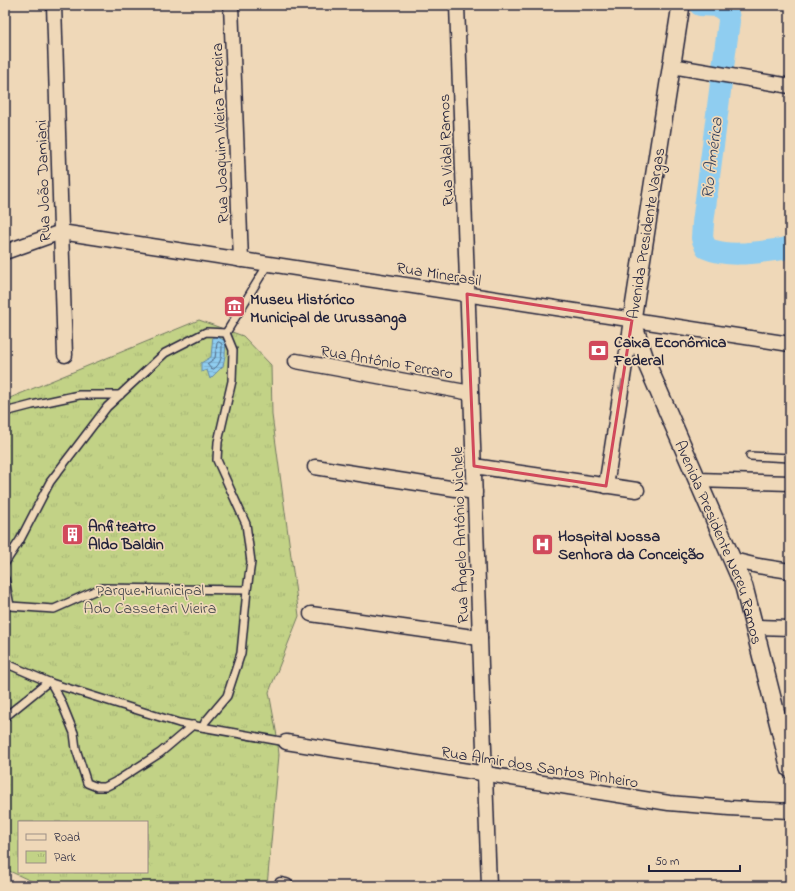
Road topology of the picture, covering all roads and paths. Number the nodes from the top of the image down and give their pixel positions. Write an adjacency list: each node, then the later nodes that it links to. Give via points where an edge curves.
1 (54, 5): 7 (street, Rua João Damiani)
2 (231, 5): 9 (street, Rua Joaquim Vieira Ferreira)
3 (457, 5): 11 (street, Rua Vidal Ramos)
4 (680, 9): 5 (street, Avenida Presidente Vargas)
5 (672, 66): 6 (street); 12 (street, Avenida Presidente Vargas)
6 (790, 86)
7 (61, 232): 8 (street); 9 (street, Rua Minerasil); 15 (street, Rua João Damiani)
8 (5, 252)
9 (240, 260): 10 (street, Rua Minerasil)
10 (268, 264): 11 (street, Rua Minerasil); 13 (lane)
11 (467, 294): 12 (street, Rua Minerasil); 17 (street, Rua Ângelo Antônio Nichele)
12 (632, 320): 14 (street, Rua Minerasil); 24 (street, Avenida Presidente Nereu Ramos, via 646,362); 26 (street, Avenida Presidente Vargas, one-way to 26)
13 (226, 333): 18 (lane, via 206,332 165,353); 33 (lane, via 233,350 232,381 218,442 217,460 246,524 251,562)
14 (790, 344)
15 (65, 355)
16 (296, 361): 17 (street, Rua Antônio Ferraro)
17 (471, 394): 22 (street, Rua Ângelo Antônio Nichele)
18 (120, 395): 19 (lane, via 79,395); 30 (lane, via 50,482)
19 (5, 412)
20 (750, 456): 21 (lane)
21 (790, 458)
22 (474, 466): 26 (street); 28 (street, Rua Ângelo Antônio Nichele)
23 (315, 467): 28 (street)
24 (698, 480): 25 (street); 29 (street, Avenida Presidente Nereu Ramos)
25 (790, 483)
26 (606, 486): 27 (street)
27 (637, 490)
28 (475, 492): 38 (street, Rua Ângelo Antônio Nichele)
29 (733, 560): 31 (street); 36 (street, Avenida Presidente Nereu Ramos, via 744,587)
30 (5, 563)
31 (790, 570)
32 (5, 579): 34 (lane)
33 (247, 590): 34 (lane, via 101,588 54,609); 43 (lane, via 241,653 236,670 227,696)
34 (8, 604)
35 (311, 614): 38 (street)
36 (755, 627): 37 (street); 45 (street, Avenida Presidente Nereu Ramos)
37 (790, 628)
38 (480, 638): 46 (street, Rua Ângelo Antônio Nichele)
39 (5, 663): 40 (lane)
40 (50, 682): 41 (lane); 42 (lane, via 179,723); 42 (lane, via 74,733 76,749 87,783 97,787 105,787 115,782 160,753)
41 (5, 717)
42 (193, 725): 43 (lane)
43 (202, 727): 44 (lane)
44 (286, 742): 46 (street, Rua Almir dos Santos Pinheiro)
45 (790, 769)
46 (485, 774): 47 (street, Rua Almir dos Santos Pinheiro, via 669,803); 48 (street, Rua Ângelo Antônio Nichele)
47 (790, 811)
48 (489, 886)

